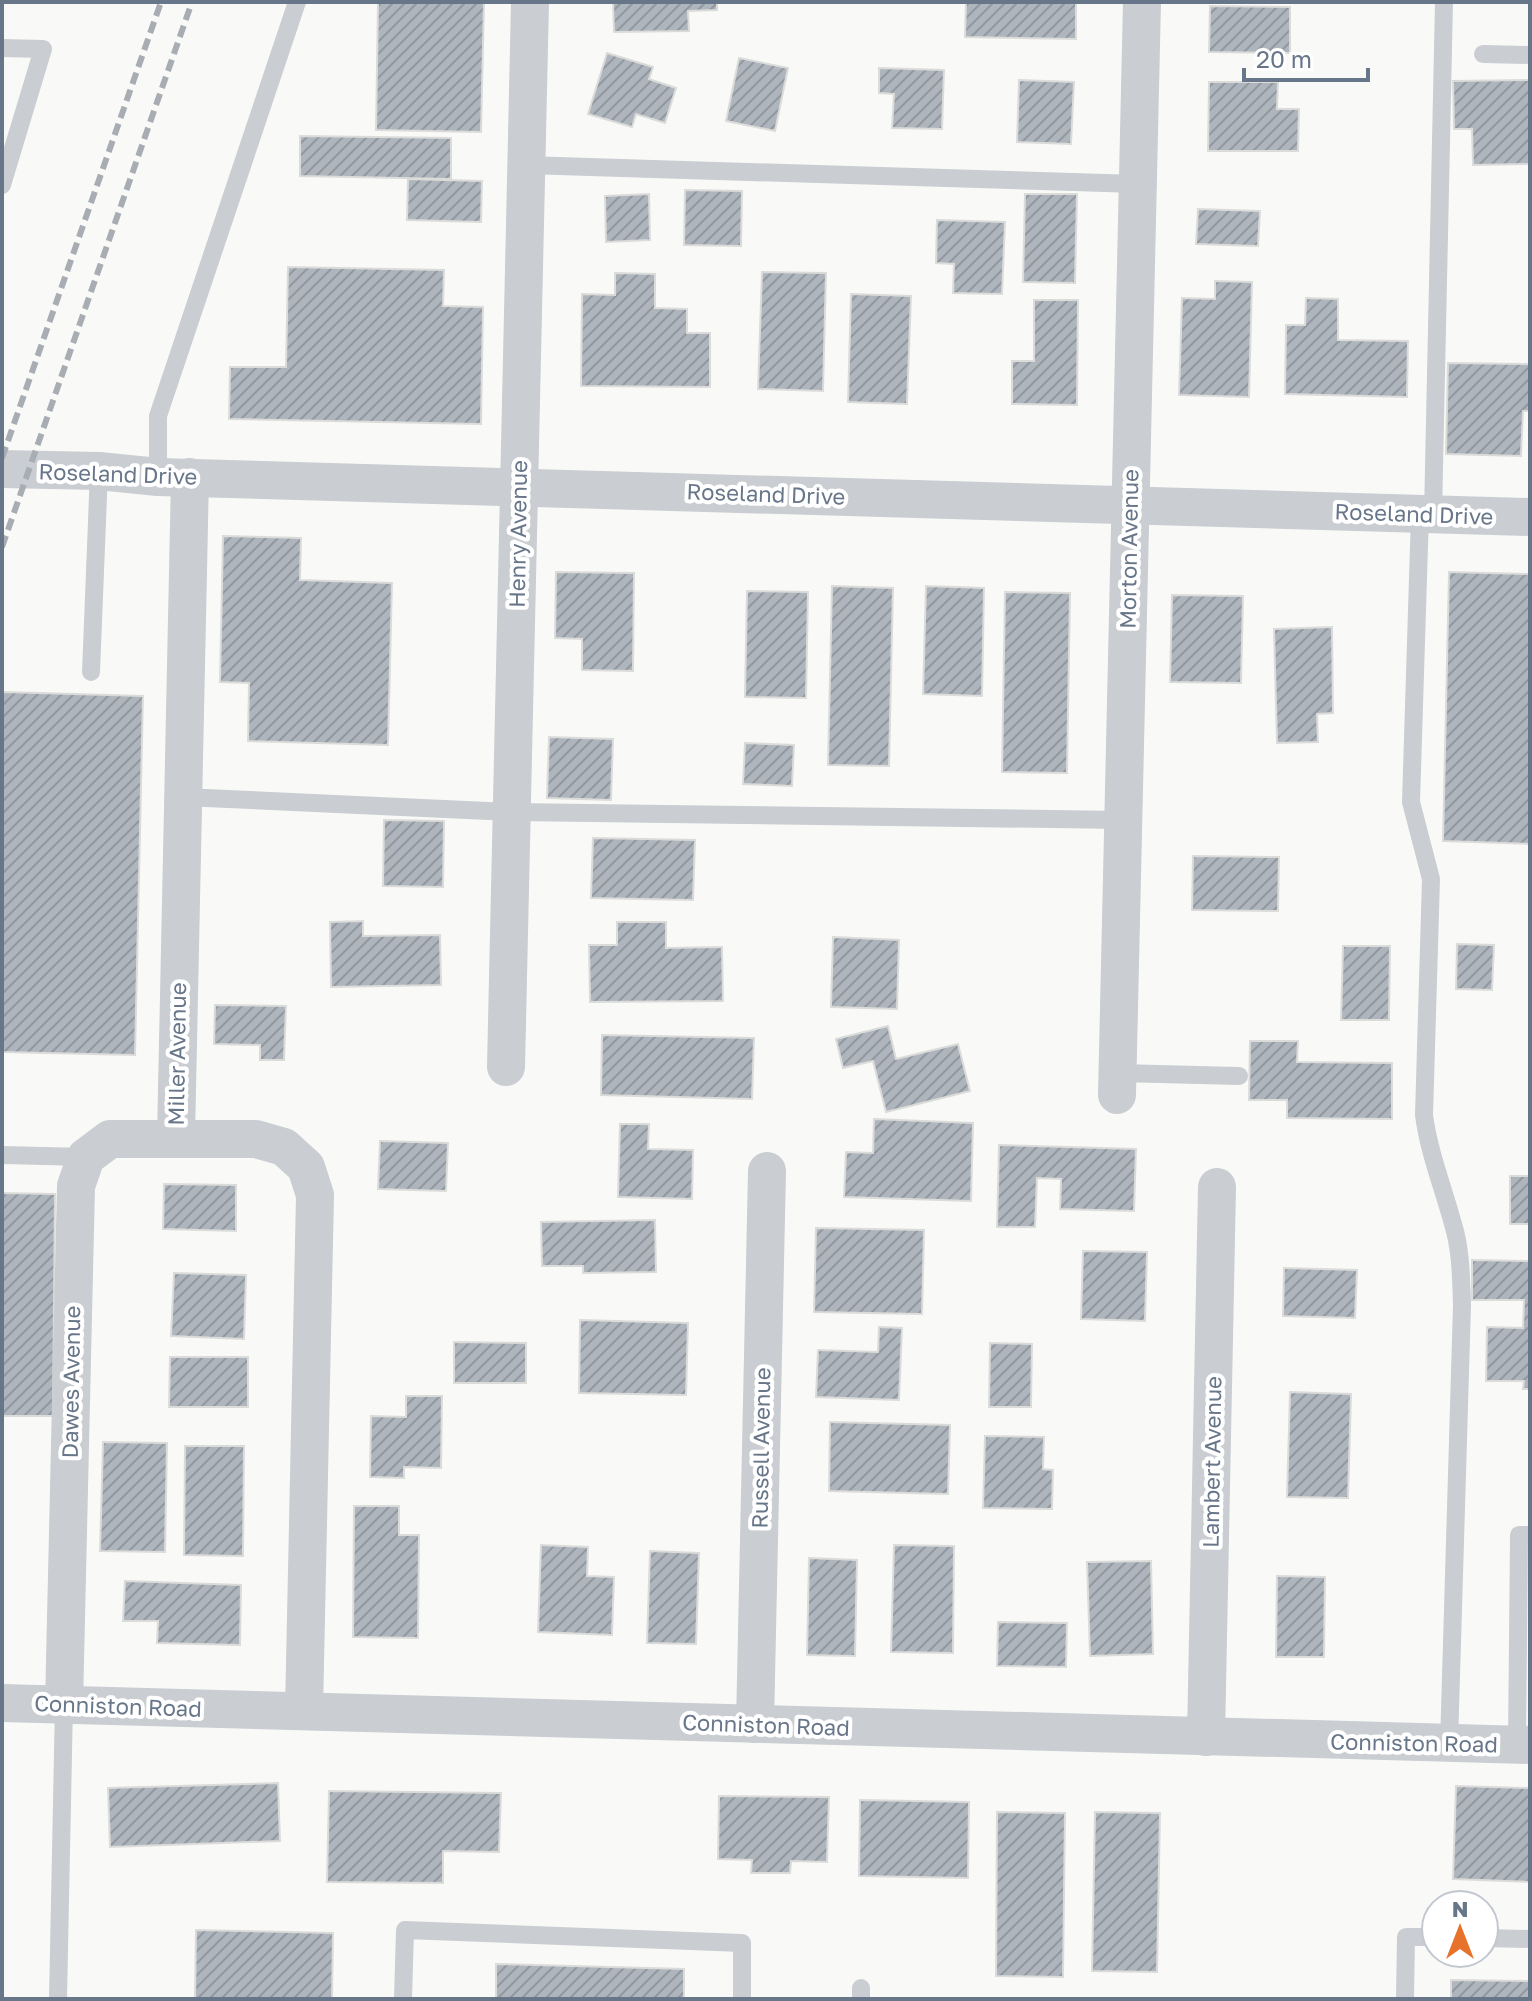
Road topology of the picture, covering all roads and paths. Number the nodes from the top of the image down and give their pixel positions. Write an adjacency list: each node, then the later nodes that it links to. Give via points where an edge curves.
1 (297, 2): 13 (lane, via 158,416)
2 (530, 2): 8 (street, Henry Avenue)
3 (1142, 2): 9 (street, Morton Avenue)
4 (1444, 2): 16 (lane)
5 (2, 48): 10 (lane, via 43,49)
6 (1483, 54): 7 (lane)
7 (1530, 55)
8 (526, 165): 9 (lane); 14 (street, Henry Avenue)
9 (1137, 184): 15 (street, Morton Avenue)
10 (2, 185)
11 (2, 469): 12 (street, Roseland Drive)
12 (99, 471): 13 (street, Roseland Drive); 18 (lane)
13 (174, 477): 14 (street, Roseland Drive); 19 (street, Miller Avenue)
14 (519, 487): 15 (street, Roseland Drive); 20 (street, Henry Avenue)
15 (1130, 505): 16 (street, Roseland Drive); 21 (street, Morton Avenue)
16 (1427, 514): 17 (street, Roseland Drive); 36 (lane, via 1411,802 1431,879 1424,1115 1428,1147 1460,1253)
17 (1530, 517)
18 (91, 672)
19 (183, 797): 20 (lane); 25 (street, Miller Avenue)
20 (512, 812): 21 (lane); 22 (street, Henry Avenue)
21 (1123, 820): 24 (street, Morton Avenue)
22 (506, 1067)
23 (1239, 1076): 24 (lane)
24 (1118, 1084)
25 (176, 1137): 27 (street, via 110,1139); 33 (street, Miller Avenue, via 256,1139 284,1147 306,1167 315,1195)
26 (2, 1155): 27 (lane)
27 (86, 1157): 32 (street, Dawes Avenue, via 76,1186)
28 (767, 1171): 34 (street, Russell Avenue)
29 (1217, 1187): 35 (street, Lambert Avenue)
30 (1530, 1535): 37 (lane, via 1519,1535)
31 (2, 1703): 32 (street, Conniston Road)
32 (64, 1705): 33 (street, Conniston Road); 41 (lane)
33 (304, 1711): 34 (street, Conniston Road)
34 (755, 1724): 35 (street, Conniston Road)
35 (1206, 1737): 36 (street, Conniston Road)
36 (1449, 1744): 37 (street, Conniston Road)
37 (1524, 1745)
38 (1420, 1937): 44 (lane, via 1406,1937)
39 (1500, 1938): 40 (lane)
40 (1530, 1939)
41 (58, 1999)
42 (403, 1999): 43 (lane, via 405,1930 742,1943)
43 (742, 1999)
44 (1405, 1999)

